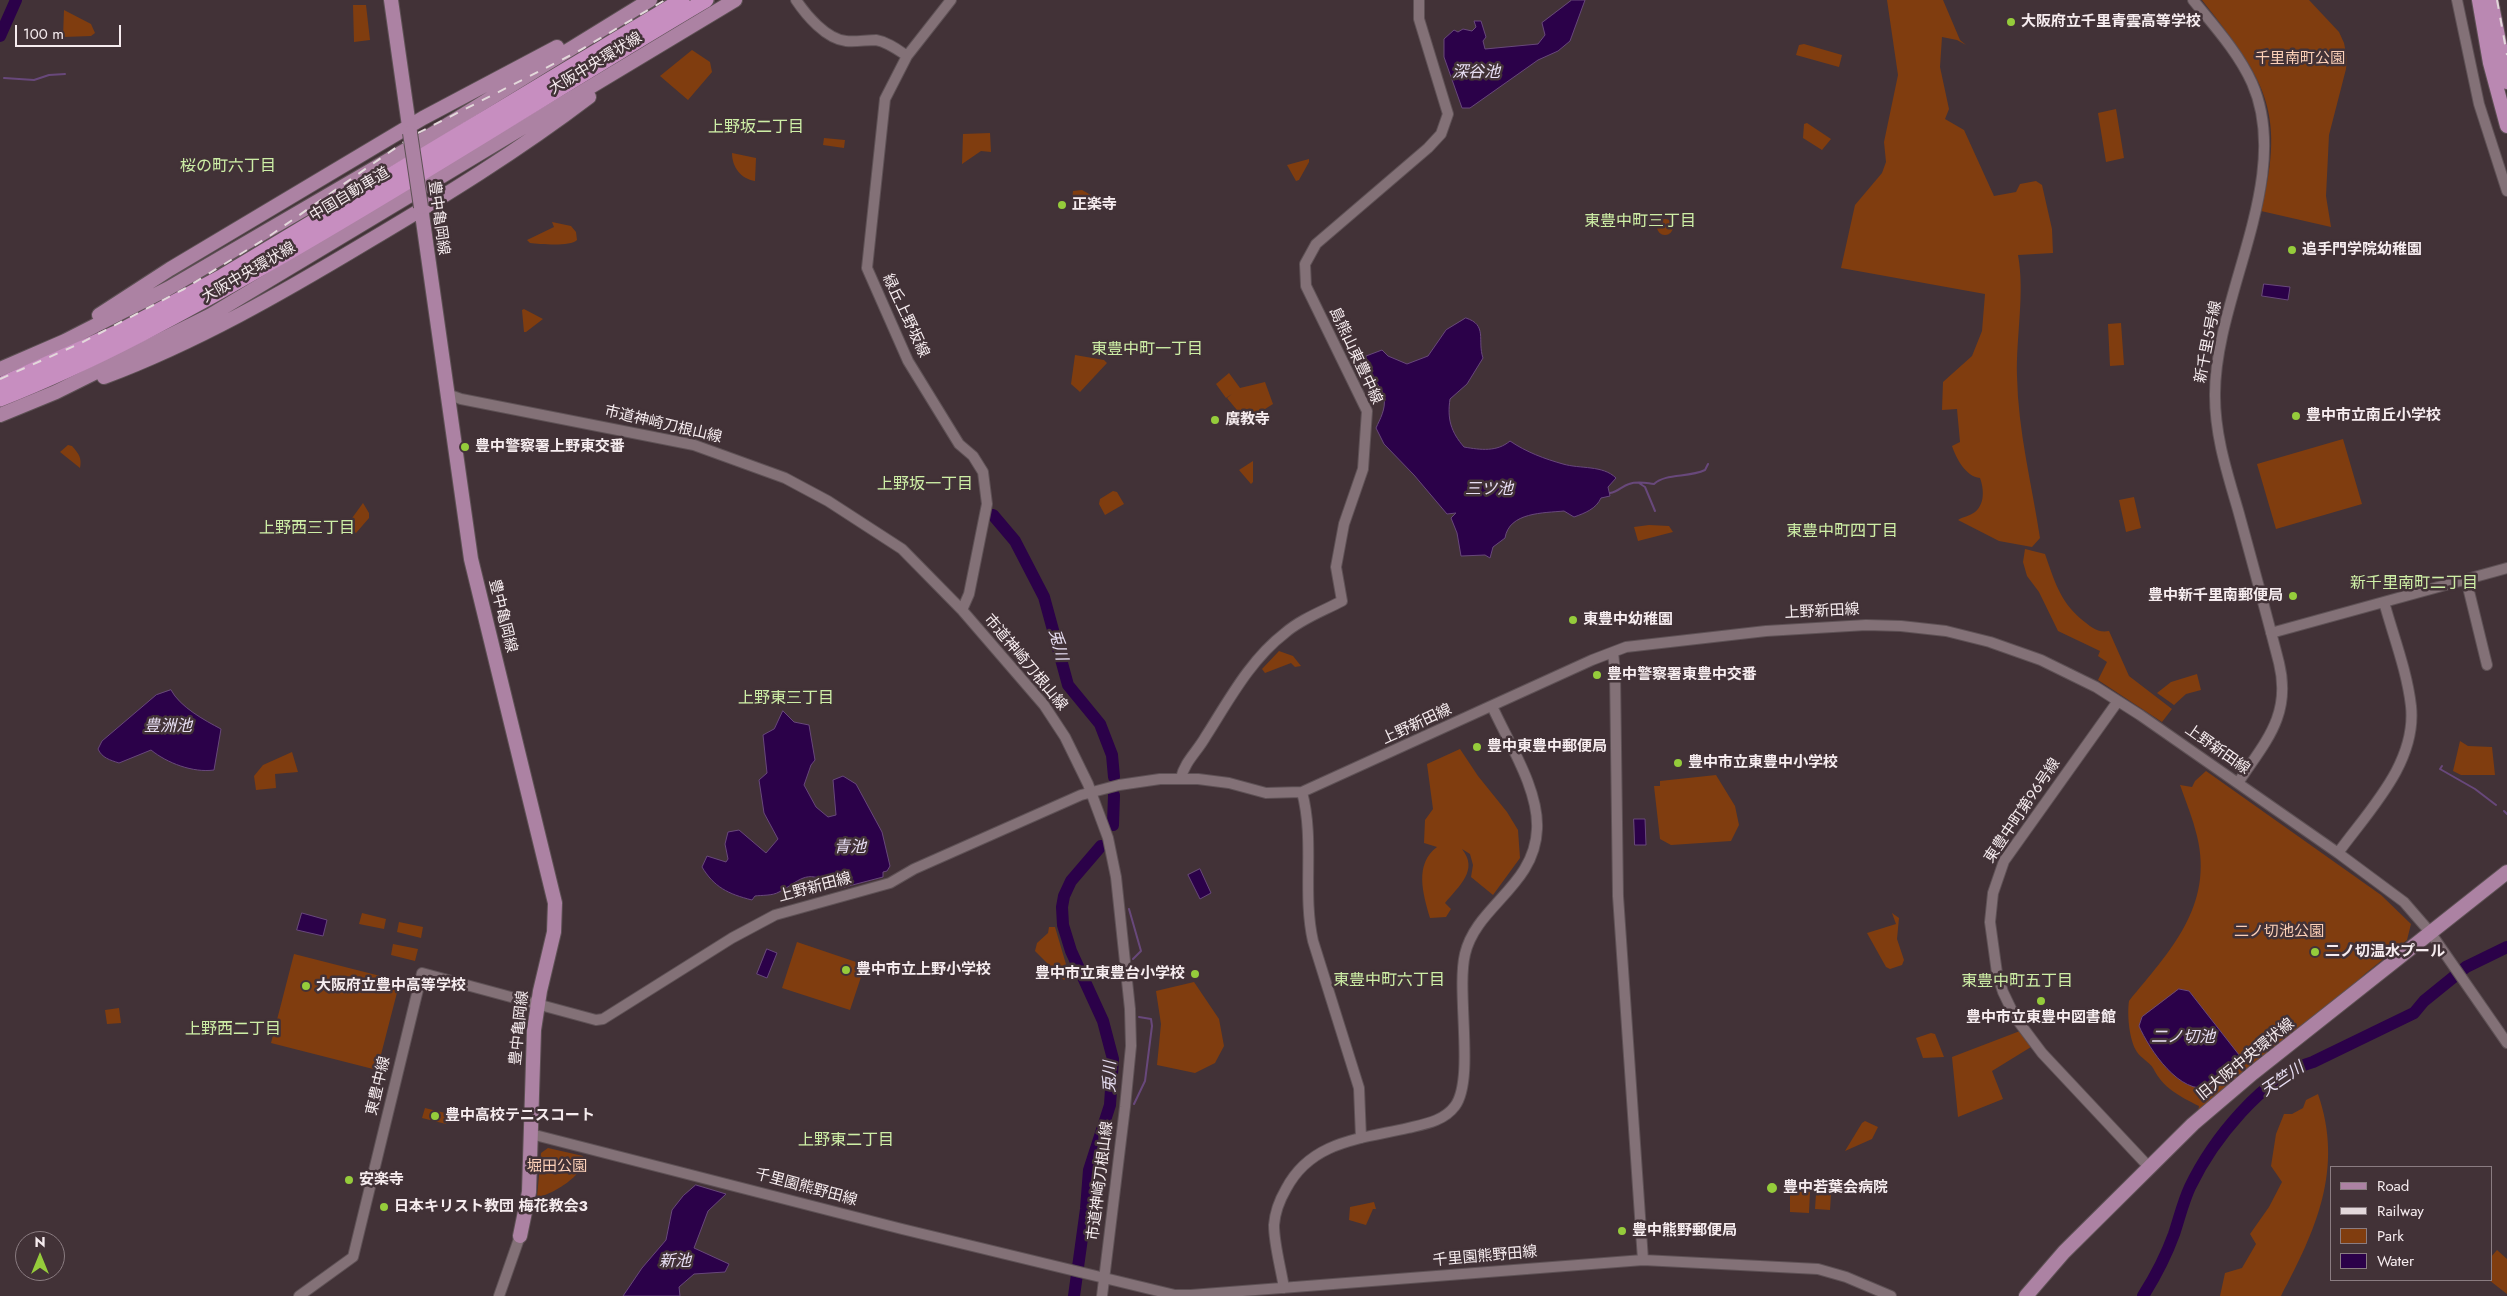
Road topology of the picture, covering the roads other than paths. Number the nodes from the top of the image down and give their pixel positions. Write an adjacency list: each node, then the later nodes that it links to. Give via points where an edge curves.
1 (391, 0): 18 (main road, 豊中亀岡線)
2 (650, 0): 13 (main road, 大阪中央環状線)
3 (682, 0): 21 (highway, 中国自動車道)
4 (706, 0): 21 (highway, 中国自動車道, via 321,234)
5 (735, 0): 14 (main road, 大阪中央環状線)
6 (796, 0): 15 (street, via 829,34 844,41 878,40)
7 (951, 0): 15 (street, 緑丘上野坂線)
8 (1418, 0): 37 (street, 島熊山東豊中線, via 1419,19 1448,114 1441,134 1316,244 1305,264 1306,286 1367,411 1363,469 1344,524 1336,567 1342,601 1286,632 1254,664 1184,766)
9 (2193, 0): 32 (street, 新千里5号線, via 2245,68 2264,122 2263,170 2219,355 2215,396 2220,447)
10 (2457, 0): 19 (street, via 2477,99)
11 (2479, 0): 17 (highway, via 2490,63)
12 (2491, 0): 16 (highway)
13 (636, 9): 18 (main road, via 581,34); 21 (main road, 大阪中央環状線, via 421,141)
14 (645, 54): 20 (main road, via 512,154); 21 (main road, 大阪中央環状線, via 322,250)
15 (907, 56): 31 (street, 緑丘上野坂線, via 885,99 867,268 908,361 959,444 973,456 983,472 987,504)
16 (2507, 82)
17 (2507, 126)
18 (409, 130): 20 (main road, 豊中亀岡線, bridge); 22 (main road, via 170,269 104,313 35,348)
19 (2507, 191)
20 (421, 209): 24 (main road, via 290,288 204,334 118,372); 25 (main road, 豊中亀岡線)
21 (179, 307): 22 (main road, 大阪中央環状線, via 65,341); 23 (highway, 中国自動車道); 24 (main road, 大阪中央環状線); 26 (highway, 中国自動車道, via 75,367)
22 (4, 368)
23 (0, 385)
24 (56, 392): 27 (main road, 大阪中央環状線)
25 (447, 394): 31 (street, 市道神崎刀根山線, via 694,445 768,470 828,501 902,549); 44 (main road, 豊中亀岡線, via 473,568 555,902 554,932)
26 (0, 399)
27 (0, 414)
28 (2507, 568): 29 (street)
29 (2466, 579): 30 (street); 34 (street)
30 (2384, 602): 32 (street); 41 (street, via 2409,696 2409,737 2396,772)
31 (962, 610): 39 (street, 市道神崎刀根山線, via 1044,705)
32 (2271, 633): 38 (street, 新千里5号線, via 2282,675 2280,710 2271,736)
33 (1613, 652): 35 (street, 上野新田線, via 1626,647 1766,631 1830,626 1901,626 1946,631 2017,651 2084,680); 36 (street, 上野新田線); 50 (street, via 1618,896)
34 (2487, 665)
35 (2118, 701): 38 (street, 上野新田線); 48 (street, 東豊中町第96号線, via 2004,862 1993,893 1990,922 1997,973 2015,1017 2042,1053)
36 (1492, 706): 40 (street, 上野新田線); 47 (street, via 1534,799 1537,830 1533,851 1524,871 1476,930 1465,951 1462,978 1464,1075 1460,1096 1455,1106 1440,1118)
37 (1181, 778): 39 (street, 上野新田線); 40 (street, 上野新田線, via 1229,783 1266,793)
38 (2238, 783): 41 (street, 上野新田線)
39 (1092, 792): 44 (street, 上野新田線, via 890,882 775,915 732,938 603,1019); 51 (street, 市道神崎刀根山線, via 1108,835 1113,860 1131,1026)
40 (1302, 792): 47 (street, via 1307,819 1308,916 1359,1088)
41 (2338, 853): 43 (street, 上野新田線, via 2404,902)
42 (2507, 872): 43 (main road, 旧大阪中央環状線)
43 (2430, 932): 45 (street, 上野新田線); 48 (main road, 旧大阪中央環状線, via 2253,1073)
44 (537, 1005): 46 (main road, 豊中亀岡線, via 532,1049); 53 (street, 東豊中線, via 422,973 353,1257)
45 (2507, 1044)
46 (531, 1134): 49 (main road, 豊中亀岡線, via 529,1192); 51 (street, 千里園熊野田線)
47 (1361, 1138): 52 (street, via 1331,1146 1311,1157 1293,1176 1280,1199 1274,1226)
48 (2148, 1166): 57 (main road, 旧大阪中央環状線)
49 (520, 1236): 54 (street)
50 (1643, 1260): 52 (street, 千里園熊野田線); 56 (street, 千里園熊野田線, via 1818,1269)
51 (1105, 1278): 52 (street, 千里園熊野田線, via 1175,1295); 55 (street, 市道神崎刀根山線)
52 (1284, 1288)
53 (299, 1296)
54 (499, 1296)
55 (1102, 1296)
56 (1891, 1296)
57 (2026, 1296)

